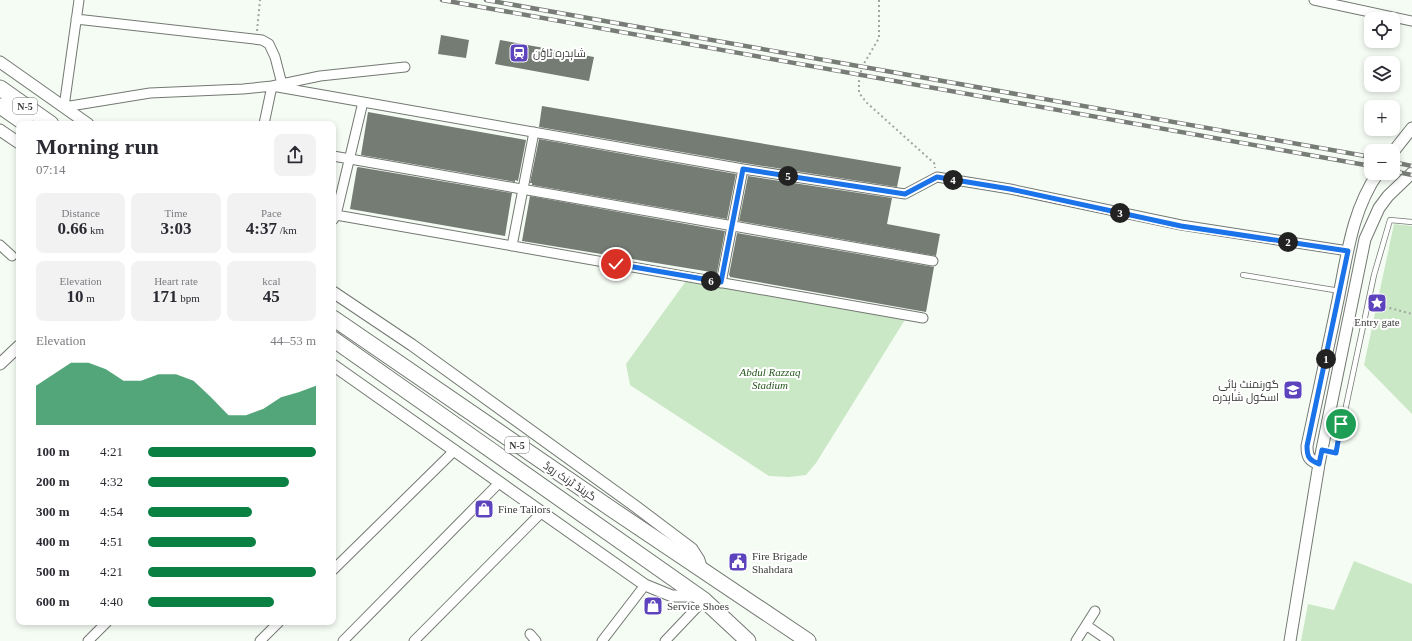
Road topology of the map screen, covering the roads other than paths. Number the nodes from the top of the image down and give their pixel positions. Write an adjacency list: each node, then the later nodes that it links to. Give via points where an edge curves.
1 (79, 0): 3 (street)
2 (1314, 0): 4 (street)
3 (76, 19): 8 (street, via 262,40 269,44); 12 (street)
4 (1412, 21)
5 (0, 62): 12 (street)
6 (405, 67): 8 (street, via 320,76)
7 (272, 86): 8 (street); 12 (street, via 150,93); 16 (street)
8 (282, 86): 10 (street)
9 (0, 88): 14 (highway, N-5)
10 (363, 102): 19 (street); 23 (street)
11 (0, 106): 13 (highway, N-5)
12 (64, 107): 15 (street)
13 (22, 121)
14 (47, 121)
15 (84, 121)
16 (265, 121)
17 (1412, 128): 21 (street)
18 (0, 130): 20 (street)
19 (534, 132): 24 (street); 27 (street)
20 (16, 141)
21 (1399, 144)
22 (336, 157): 23 (street)
23 (349, 159): 27 (street); 28 (street)
24 (743, 169): 31 (street); 34 (street, via 905,194 937,177 1010,189 1181,226)
25 (1412, 173): 48 (street, via 1379,208 1366,239)
26 (1374, 180): 34 (street, via 1357,214)
27 (523, 189): 31 (street); 33 (street)
28 (336, 210)
29 (336, 218): 33 (street)
30 (1412, 222): 48 (lane, via 1390,220 1374,275 1336,453)
31 (732, 226): 36 (street); 38 (street)
32 (0, 245): 35 (street)
33 (512, 246): 38 (street)
34 (1348, 251): 39 (street)
35 (12, 256)
36 (933, 262)
37 (1243, 275): 39 (lane)
38 (721, 282): 41 (street)
39 (1340, 291): 49 (street, via 1307,446 1308,457)
40 (336, 294): 53 (street, via 412,345 635,506 692,549)
41 (923, 318)
42 (336, 320): 53 (highway, گرینڈ ٹرنک روڈ / N-5)
43 (336, 341): 55 (highway, گرینڈ ٹرنک روڈ / N-5)
44 (16, 349): 45 (street)
45 (0, 364)
46 (336, 367): 47 (street)
47 (455, 450): 50 (street); 52 (street)
48 (1322, 450): 49 (street)
49 (1319, 464): 70 (street)
50 (500, 482): 51 (street); 62 (street)
51 (542, 512): 54 (street); 63 (street)
52 (336, 567)
53 (702, 570): 67 (highway, گرینڈ ٹرنک روڈ / N-5)
54 (645, 585): 55 (street, via 672,596); 64 (street)
55 (701, 598): 65 (street); 66 (highway, گرینڈ ٹرنک روڈ / N-5)
56 (1095, 611): 59 (street)
57 (104, 625): 60 (street)
58 (276, 625): 61 (street)
59 (1086, 625): 68 (street); 69 (street)
60 (88, 641)
61 (260, 641)
62 (343, 641)
63 (414, 641)
64 (602, 641)
65 (665, 641)
66 (748, 641)
67 (808, 641)
68 (1076, 641)
69 (1109, 641)
70 (1290, 641)

